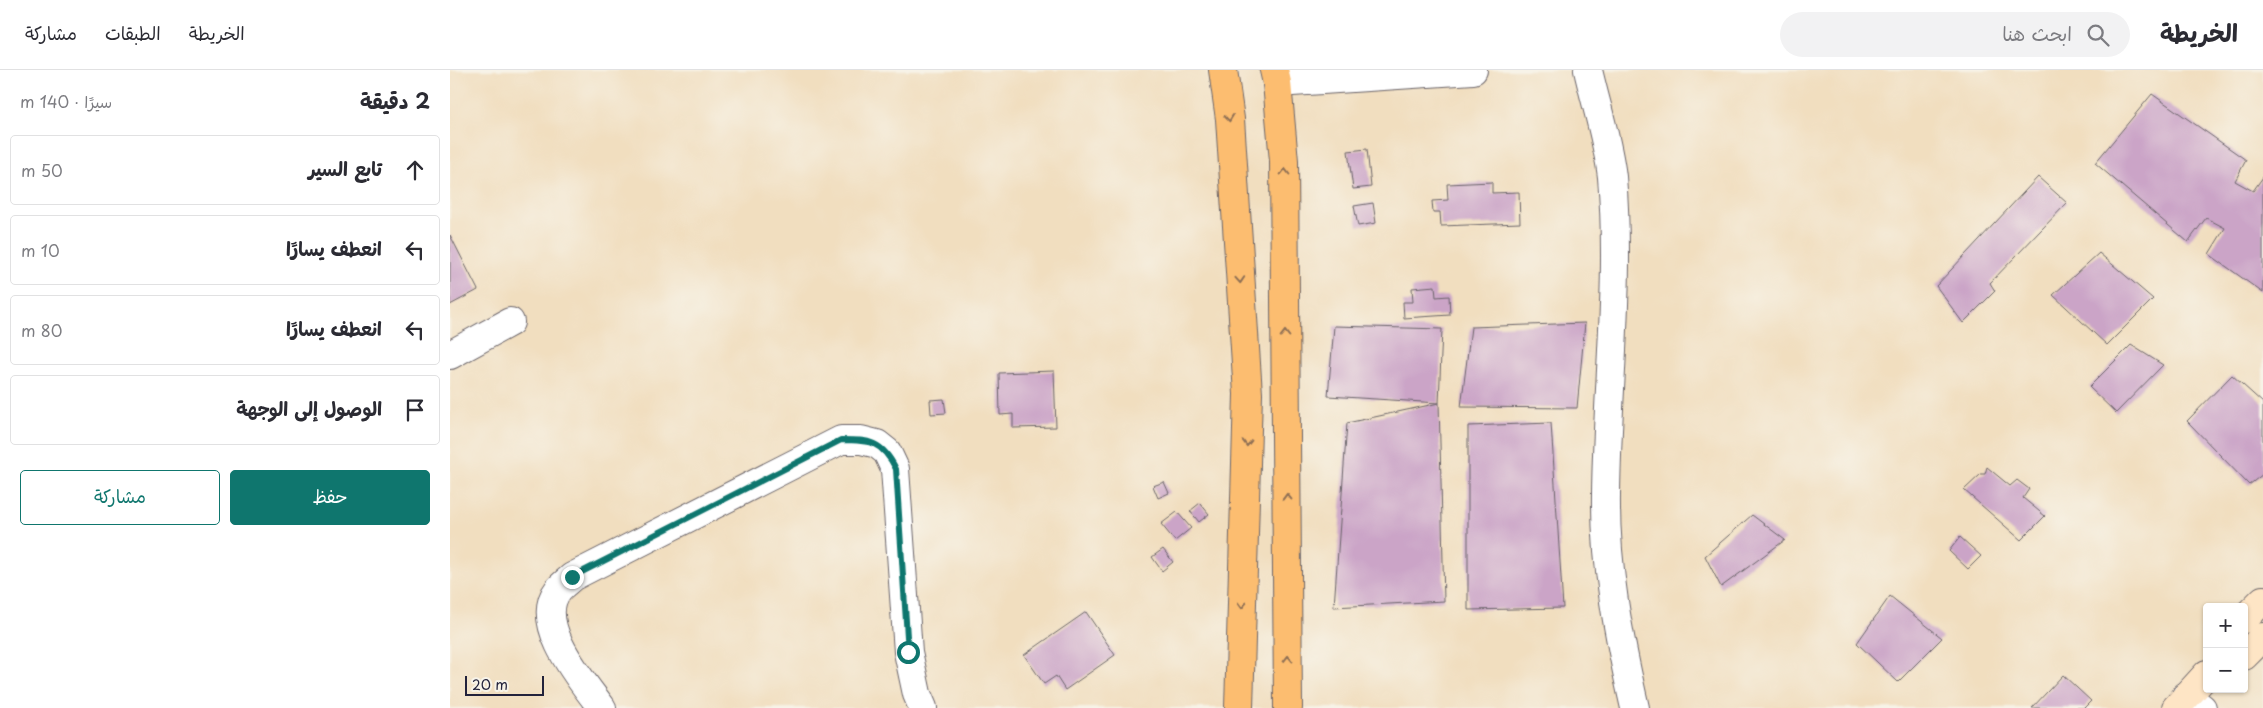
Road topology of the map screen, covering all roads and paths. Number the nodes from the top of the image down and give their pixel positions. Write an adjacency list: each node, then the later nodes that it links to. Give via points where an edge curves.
1 (1223, 70): 15 (main road, one-way to 15, via 1230,128 1248,394)
2 (1473, 70): 4 (street)
3 (1588, 70): 17 (street, via 1611,174 1616,284 1606,495 1608,558)
4 (1276, 76): 16 (main road, one-way to 4, via 1284,161)
5 (510, 322): 6 (street)
6 (450, 355)
7 (2263, 600): 8 (street)
8 (2248, 615)
9 (2263, 637): 10 (street)
10 (2248, 652)
11 (2203, 680): 12 (street)
12 (2188, 704)
13 (602, 708): 14 (street, via 555,636 552,602 557,591 572,577 841,440 876,444 887,452 896,469 908,652)
14 (923, 708)
15 (1240, 708)
16 (1288, 708)
17 (1634, 708)

